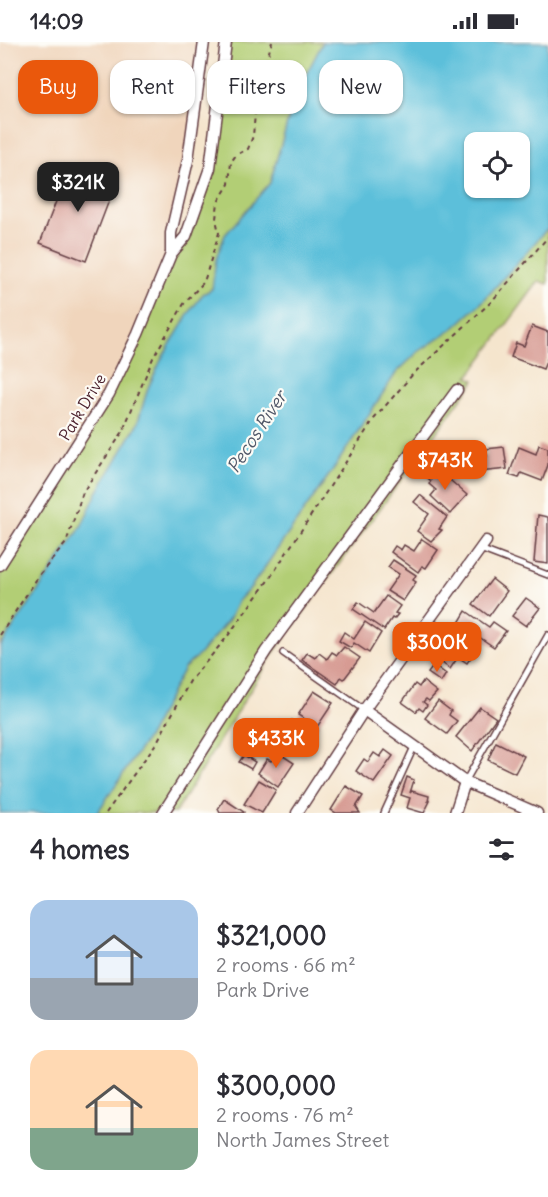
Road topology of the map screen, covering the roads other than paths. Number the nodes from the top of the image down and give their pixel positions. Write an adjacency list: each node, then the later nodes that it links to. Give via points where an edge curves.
1 (204, 42): 3 (street, Park Drive, via 189,160 171,233)
2 (224, 43): 3 (street, Park Drive, via 210,168 186,236)
3 (171, 254): 6 (street, Park Drive, via 109,394)
4 (457, 390): 13 (street, via 266,651)
5 (483, 545): 7 (lane); 10 (street)
6 (0, 565)
7 (548, 575)
8 (548, 635): 12 (lane)
9 (283, 653): 10 (lane)
10 (364, 710): 11 (street); 14 (street)
11 (414, 747): 12 (street); 15 (lane)
12 (465, 782): 16 (street); 17 (street)
13 (163, 813)
14 (297, 813)
15 (384, 813)
16 (455, 813)
17 (534, 813)

